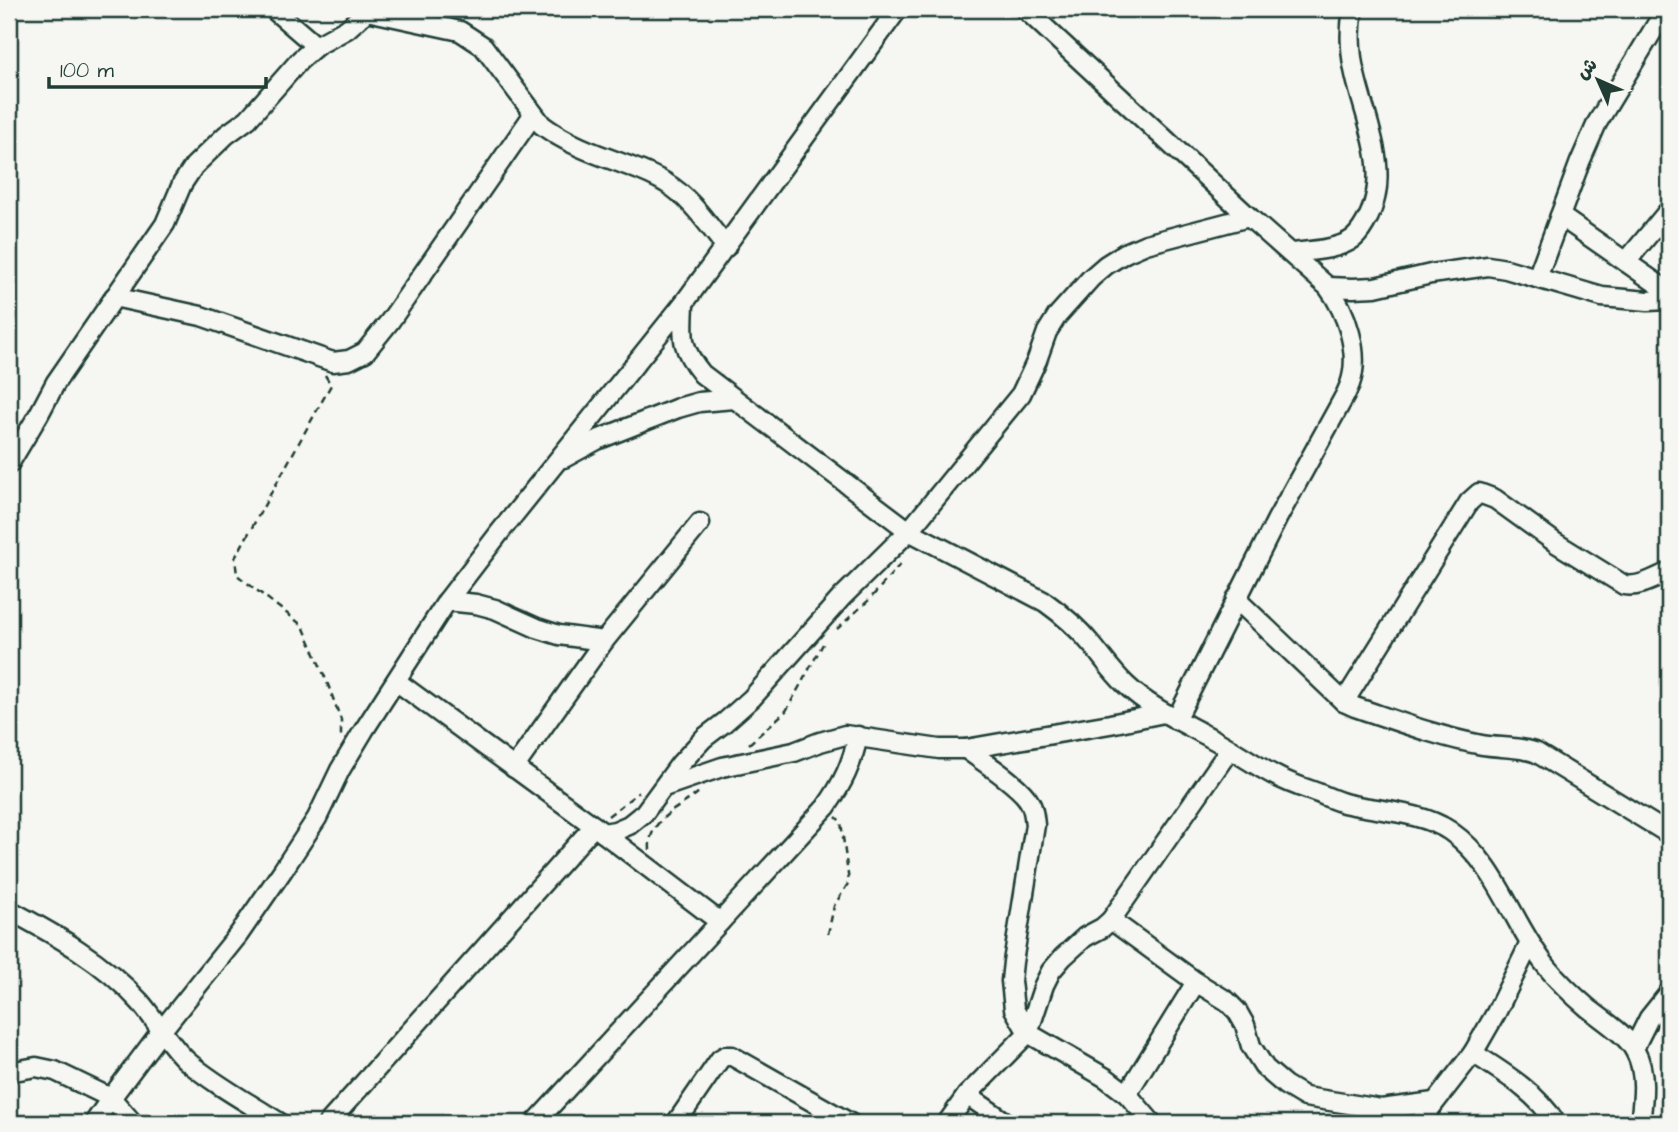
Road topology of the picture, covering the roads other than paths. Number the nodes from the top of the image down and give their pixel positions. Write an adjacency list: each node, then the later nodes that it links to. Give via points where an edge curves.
1 (273, 9): 7 (street)
2 (898, 9): 12 (street)
3 (1025, 9): 11 (street)
4 (1353, 9): 13 (street, via 1351,47 1375,148 1375,203 1353,239)
5 (1666, 9): 10 (street, via 1597,122)
6 (368, 10): 7 (street, via 347,29); 8 (street, via 471,37 483,46)
7 (316, 46): 18 (street, via 248,119 194,166 165,224)
8 (533, 115): 12 (street, via 552,133 584,150 669,184); 18 (street, via 390,321 365,352 349,360 333,362 201,316)
9 (1669, 210): 14 (street)
10 (1560, 216): 14 (street); 15 (street)
11 (1250, 217): 13 (street); 25 (street, via 1146,244 1091,278 1047,332 1021,394)
12 (726, 247): 20 (street)
13 (1291, 253): 16 (street)
14 (1626, 262): 17 (street)
15 (1537, 278): 16 (street, via 1488,266 1375,287); 19 (street, via 1602,297)
16 (1328, 287): 27 (street, via 1352,338 1351,382)
17 (1669, 292)
18 (114, 297): 23 (street, via 56,382)
19 (1669, 300)
20 (684, 303): 21 (street, via 683,340 694,364); 22 (street)
21 (734, 399): 22 (street, via 678,408 597,440); 25 (street)
22 (555, 463): 28 (street)
23 (9, 464)
24 (700, 523): 29 (street)
25 (909, 531): 32 (street, via 1045,601 1064,615 1126,685); 37 (street, via 751,698 704,738)
26 (1669, 572): 31 (street, via 1632,587 1624,585 1495,499 1479,493 1469,502)
27 (1236, 599): 31 (street); 32 (street)
28 (447, 601): 29 (street, via 495,609 559,635); 30 (street)
29 (604, 641): 36 (street)
30 (396, 681): 36 (street); 46 (street, via 283,870 239,934)
31 (1344, 702): 39 (street, via 1452,738 1529,750)
32 (1170, 716): 34 (street); 35 (street)
33 (858, 736): 34 (street); 37 (street, via 845,734); 42 (street, via 852,761 827,807)
34 (966, 749): 47 (street, via 1016,787 1033,810 1035,825 1011,981 1014,1009)
35 (1230, 749): 41 (street); 43 (street, via 1275,776 1345,804 1397,813 1451,832 1491,873)
36 (514, 768): 38 (street)
37 (664, 787): 38 (street, via 629,825)
38 (598, 830): 42 (street); 58 (street)
39 (1669, 834)
40 (9, 910): 46 (street, via 104,968)
41 (1111, 920): 44 (street); 47 (street, via 1085,937 1051,971)
42 (720, 922): 59 (street)
43 (1530, 943): 48 (street, via 1567,988); 49 (street)
44 (1196, 982): 51 (street); 54 (street, via 1237,1011 1265,1068 1305,1097 1381,1110)
45 (1669, 993): 48 (street)
46 (162, 1030): 53 (street); 57 (street, via 185,1059)
47 (1028, 1033): 51 (street); 52 (street)
48 (1634, 1048): 67 (street, via 1644,1097)
49 (1473, 1053): 54 (street); 66 (street, via 1521,1085)
50 (9, 1072): 53 (street, via 55,1071)
51 (1127, 1094): 64 (street)
52 (967, 1095): 62 (street); 63 (street)
53 (111, 1098): 55 (street); 56 (street)
54 (1434, 1102): 65 (street)
55 (94, 1123)
56 (132, 1123)
57 (281, 1123)
58 (328, 1123)
59 (535, 1123)
60 (676, 1123): 61 (street, via 725,1056)
61 (850, 1123)
62 (947, 1123)
63 (1007, 1123)
64 (1152, 1123)
65 (1419, 1123)
66 (1556, 1123)
67 (1640, 1123)

